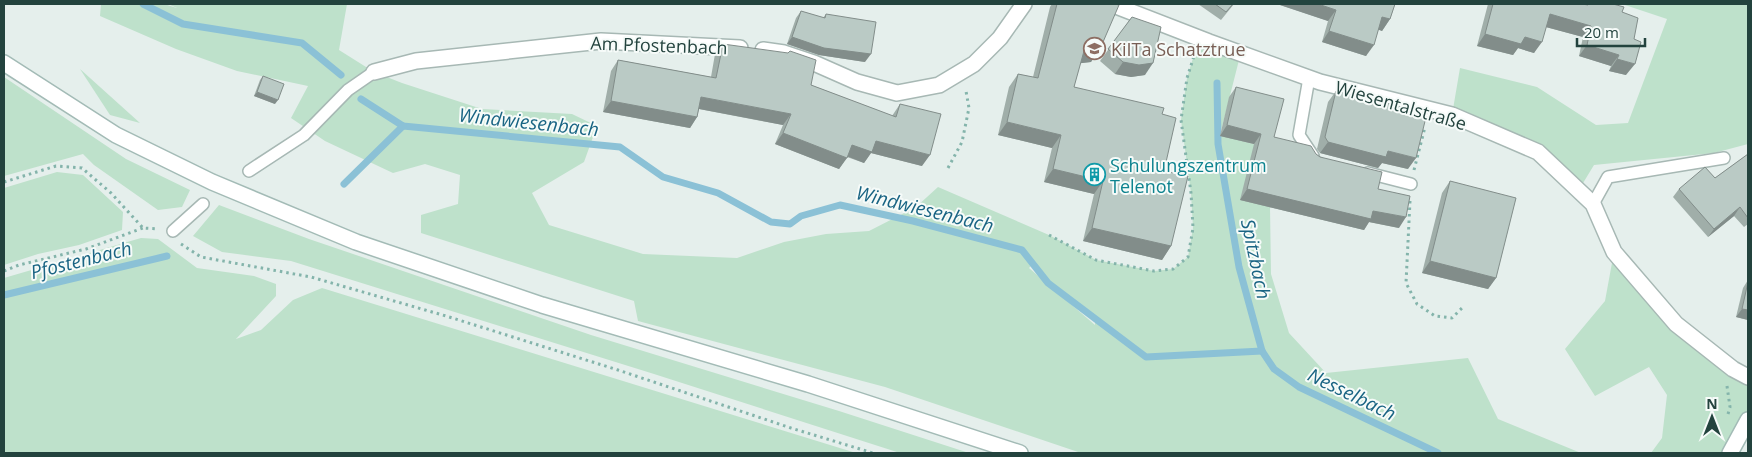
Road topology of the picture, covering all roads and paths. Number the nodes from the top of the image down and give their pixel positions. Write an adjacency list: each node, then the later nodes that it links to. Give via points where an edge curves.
1 (1024, 4): 5 (street, Am Pfostenbach, via 1000,38)
2 (1111, 4): 3 (street, Wiesentalstraße)
3 (1199, 38): 7 (street, Wiesentalstraße); 20 (path, via 1187,78 1181,120 1193,228 1188,257 1173,269 1154,272 1096,260)
4 (4, 63): 26 (street, via 116,134 212,182 356,242 542,305 808,384)
5 (964, 70): 6 (street, Am Pfostenbach, via 939,85 897,93 857,82 784,53 716,46 601,41 416,61); 11 (path, via 969,108 962,142)
6 (374, 72): 13 (lane, via 348,90 304,135)
7 (1309, 78): 8 (street, Wiesentalstraße); 10 (lane, via 1299,134 1315,160)
8 (1429, 110): 15 (path); 17 (street, Wiesentalstraße, via 1452,115 1538,152)
9 (1724, 158): 17 (lane, via 1608,177)
10 (1325, 162)
11 (948, 168)
12 (1354, 169): 15 (lane)
13 (249, 171)
14 (4, 182): 18 (path, via 56,166 82,168)
15 (1411, 184): 22 (path, via 1406,283 1417,304 1435,316 1452,318)
16 (204, 204): 19 (lane)
17 (1593, 204): 23 (street, Wiesentalstraße, via 1614,252 1676,324 1733,369)
18 (144, 228): 19 (path); 21 (path, via 86,249)
19 (173, 231): 25 (path, via 177,242 201,257 311,277 446,316)
20 (1049, 235)
21 (4, 270)
22 (1464, 306)
23 (1748, 376)
24 (1748, 420): 27 (street)
25 (873, 453)
26 (1020, 453)
27 (1730, 453)

